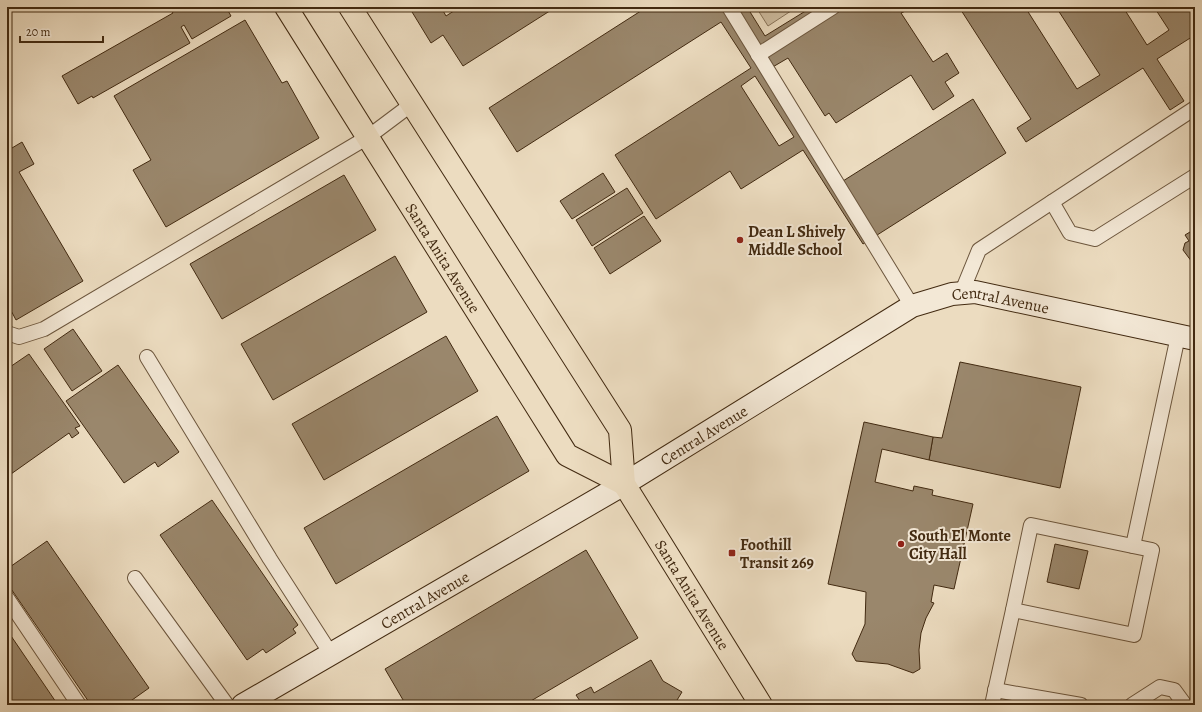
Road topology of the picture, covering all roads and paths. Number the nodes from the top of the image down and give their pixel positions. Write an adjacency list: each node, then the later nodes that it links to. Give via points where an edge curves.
1 (286, 7): 8 (main road, Santa Anita Avenue)
2 (350, 7): 6 (main road, Santa Anita Avenue)
3 (729, 7): 5 (lane)
4 (833, 7): 5 (lane)
5 (758, 55): 12 (lane)
6 (412, 104): 8 (lane); 16 (main road, Santa Anita Avenue, via 620,430)
7 (1195, 108): 10 (lane)
8 (368, 137): 13 (lane, via 44,329 19,337); 16 (main road, Santa Anita Avenue, via 567,455)
9 (1195, 176): 10 (lane, via 1095,239 1070,233)
10 (1052, 202): 11 (lane, via 979,250)
11 (960, 294): 12 (street, Central Avenue); 14 (street, Central Avenue, via 975,292)
12 (912, 306): 16 (street, Central Avenue)
13 (7, 333)
14 (1187, 338): 17 (lane)
15 (147, 357): 21 (lane)
16 (624, 484): 21 (street, Central Avenue); 26 (main road, Santa Anita Avenue)
17 (1133, 546): 20 (lane, via 1031,525); 20 (lane, via 1152,550 1134,635)
18 (135, 578): 24 (lane)
19 (7, 598): 23 (lane)
20 (1012, 610): 22 (lane)
21 (331, 654): 25 (street, Central Avenue)
22 (996, 690): 27 (lane); 28 (lane)
23 (79, 705)
24 (227, 705)
25 (243, 705)
26 (761, 705)
27 (992, 705)
28 (1081, 705)
29 (1132, 705): 30 (lane, via 1160,687 1174,690)
30 (1185, 705)

